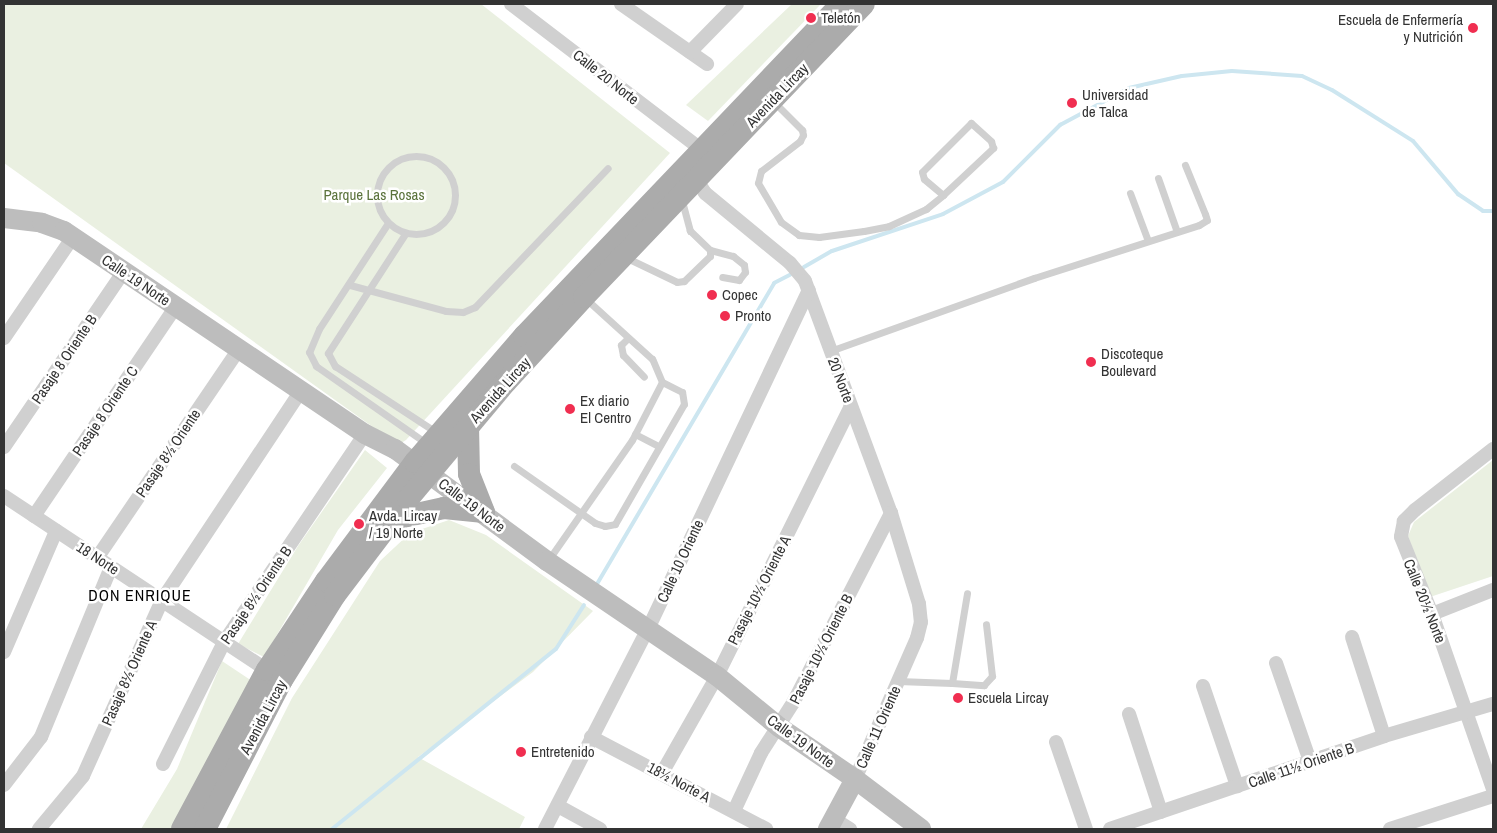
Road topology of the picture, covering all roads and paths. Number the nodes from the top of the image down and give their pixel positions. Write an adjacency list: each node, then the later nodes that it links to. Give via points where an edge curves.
1 (737, 4): 6 (street)
2 (841, 4): 9 (main road, Avenida Lircay)
3 (864, 4): 8 (main road, Avenida Lircay)
4 (515, 5): 9 (street, Calle 20 Norte)
5 (629, 6): 6 (street)
6 (690, 52): 7 (street)
7 (707, 64)
8 (772, 100): 13 (main road, Avenida Lircay); 15 (lane, via 802,130 803,135 800,141 761,171 758,183 781,222 799,235 833,236 889,226 926,208)
9 (702, 150): 42 (main road, Avenida Lircay, via 524,336)
10 (1185, 165): 18 (lane, via 1207,220)
11 (608, 168): 27 (lane, via 475,307 462,312 446,311)
12 (1158, 178): 18 (lane)
13 (688, 187): 22 (lane, via 690,231); 23 (main road, Avenida Lircay); 28 (street, 20 Norte, via 705,192 790,263)
14 (1130, 193): 21 (lane)
15 (943, 195): 15 (lane, via 992,148 991,142 971,123 922,172 924,179)
16 (4, 218): 20 (main road, Calle 19 Norte, via 42,223)
17 (388, 223): 19 (lane); 19 (lane, via 376,194 383,168 396,160 415,156 434,160 450,173 455,190 449,219 425,233); 26 (lane)
18 (1177, 232): 21 (lane)
19 (405, 234): 27 (lane)
20 (73, 237): 24 (main road, Calle 19 Norte); 31 (street)
21 (1148, 241): 34 (lane)
22 (710, 250): 23 (lane, via 707,262 684,281 677,282); 25 (lane, via 733,256 744,265 745,272 740,280)
23 (622, 257): 29 (main road, Avenida Lircay)
24 (124, 272): 30 (main road, Calle 19 Norte); 44 (street, Pasaje 8 Oriente B)
25 (722, 278)
26 (350, 285): 27 (lane); 42 (lane, via 310,346 312,359 316,366)
27 (368, 289): 42 (lane, via 328,348 329,357 336,366)
28 (809, 290): 34 (street, 20 Norte); 64 (street, Calle 10 Oriente)
29 (584, 297): 32 (lane); 39 (main road, Avenida Lircay)
30 (176, 306): 33 (main road, Calle 19 Norte); 52 (street, Pasaje 8 Oriente C)
31 (4, 338)
32 (628, 338): 35 (lane, via 621,349); 36 (lane, via 652,359)
33 (239, 349): 37 (main road, Calle 19 Norte); 55 (street, Pasaje 8½ Oriente)
34 (830, 351): 38 (street, 20 Norte)
35 (644, 377)
36 (662, 382): 41 (lane); 43 (lane, via 674,385 685,397)
37 (301, 391): 40 (main road, Calle 19 Norte); 60 (street, Pasaje 8½ Oriente A)
38 (851, 406): 50 (street, 20 Norte); 70 (street, Pasaje 10½ Oriente A)
39 (468, 426): 47 (main road, Avenida Lircay); 49 (main road, via 469,474)
40 (365, 434): 47 (main road, Calle 19 Norte); 66 (street, Pasaje 8½ Oriente B)
41 (636, 434): 43 (lane); 51 (lane)
42 (435, 440): 47 (main road, Avenida Lircay)
43 (659, 446): 51 (lane, via 615,524 605,526)
44 (4, 447)
45 (1493, 449): 61 (street, Calle 20½ Norte, via 1415,510 1402,526 1402,543)
46 (514, 466): 51 (lane)
47 (422, 468): 49 (main road, Calle 19 Norte); 53 (main road, Avenida Lircay); 69 (main road, Avenida Lircay, via 326,581)
48 (4, 496): 52 (street, 18 Norte)
49 (484, 512): 53 (main road, via 444,508); 56 (main road, Calle 19 Norte)
50 (890, 512): 62 (street, 20 Norte); 77 (street, Pasaje 10½ Oriente B)
51 (581, 515): 56 (lane)
52 (34, 516): 54 (street, 18 Norte)
53 (394, 519): 95 (main road, Avenida Lircay, via 335,595 282,680)
54 (56, 530): 55 (street, 18 Norte); 67 (street)
55 (98, 558): 57 (street, 18 Norte)
56 (547, 562): 64 (main road, Calle 19 Norte)
57 (111, 566): 60 (street, 18 Norte); 85 (street, via 41,737)
58 (1493, 590): 61 (street)
59 (967, 593): 72 (lane)
60 (162, 600): 66 (street, 18 Norte); 93 (street, Pasaje 8½ Oriente A, via 83,776)
61 (1432, 614): 75 (street, Calle 20½ Norte)
62 (921, 622): 71 (street, Calle 11 Oriente)
63 (986, 624): 72 (lane, via 992,676 984,685)
64 (648, 629): 70 (main road, Calle 19 Norte); 79 (street, Calle 10 Oriente)
65 (1352, 637): 78 (street)
66 (224, 642): 69 (street, 18 Norte); 82 (street, Pasaje 8½ Oriente B)
67 (4, 652)
68 (1276, 663): 81 (street)
69 (267, 670): 94 (main road, Avenida Lircay)
70 (717, 676): 77 (main road, Calle 19 Norte); 83 (street, Pasaje 10½ Oriente A)
71 (898, 681): 72 (lane); 84 (street, Calle 11 Oriente)
72 (952, 684)
73 (1203, 686): 86 (street)
74 (1493, 704): 75 (street, Calle 11½ Oriente B)
75 (1467, 712): 78 (street, Calle 11½ Oriente B); 87 (street, Calle 20½ Norte)
76 (1129, 714): 91 (street)
77 (778, 727): 84 (main road, Calle 19 Norte); 90 (street, Pasaje 10½ Oriente B, via 761,753)
78 (1384, 736): 81 (street, Calle 11½ Oriente B)
79 (591, 737): 83 (street, 18½ Norte A); 89 (street, Calle 10 Oriente)
80 (1056, 742): 100 (street)
81 (1310, 761): 86 (street, Calle 11½ Oriente B)
82 (163, 764)
83 (662, 772): 90 (street, 18½ Norte A)
84 (856, 779): 92 (main road, Calle 11 Oriente); 99 (main road, Calle 19 Norte)
85 (4, 785)
86 (1236, 786): 91 (street, Calle 11½ Oriente B)
87 (1493, 789)
88 (1493, 796): 102 (street)
89 (558, 806): 96 (street, Calle 10 Oriente); 97 (street)
90 (734, 811): 98 (street, 18½ Norte A)
91 (1161, 812): 101 (street, Calle 11½ Oriente B)
92 (837, 826)
93 (39, 829)
94 (182, 829)
95 (205, 829)
96 (546, 829)
97 (600, 829)
98 (766, 829)
99 (921, 829)
100 (1086, 829)
101 (1110, 829)
102 (1390, 829)

